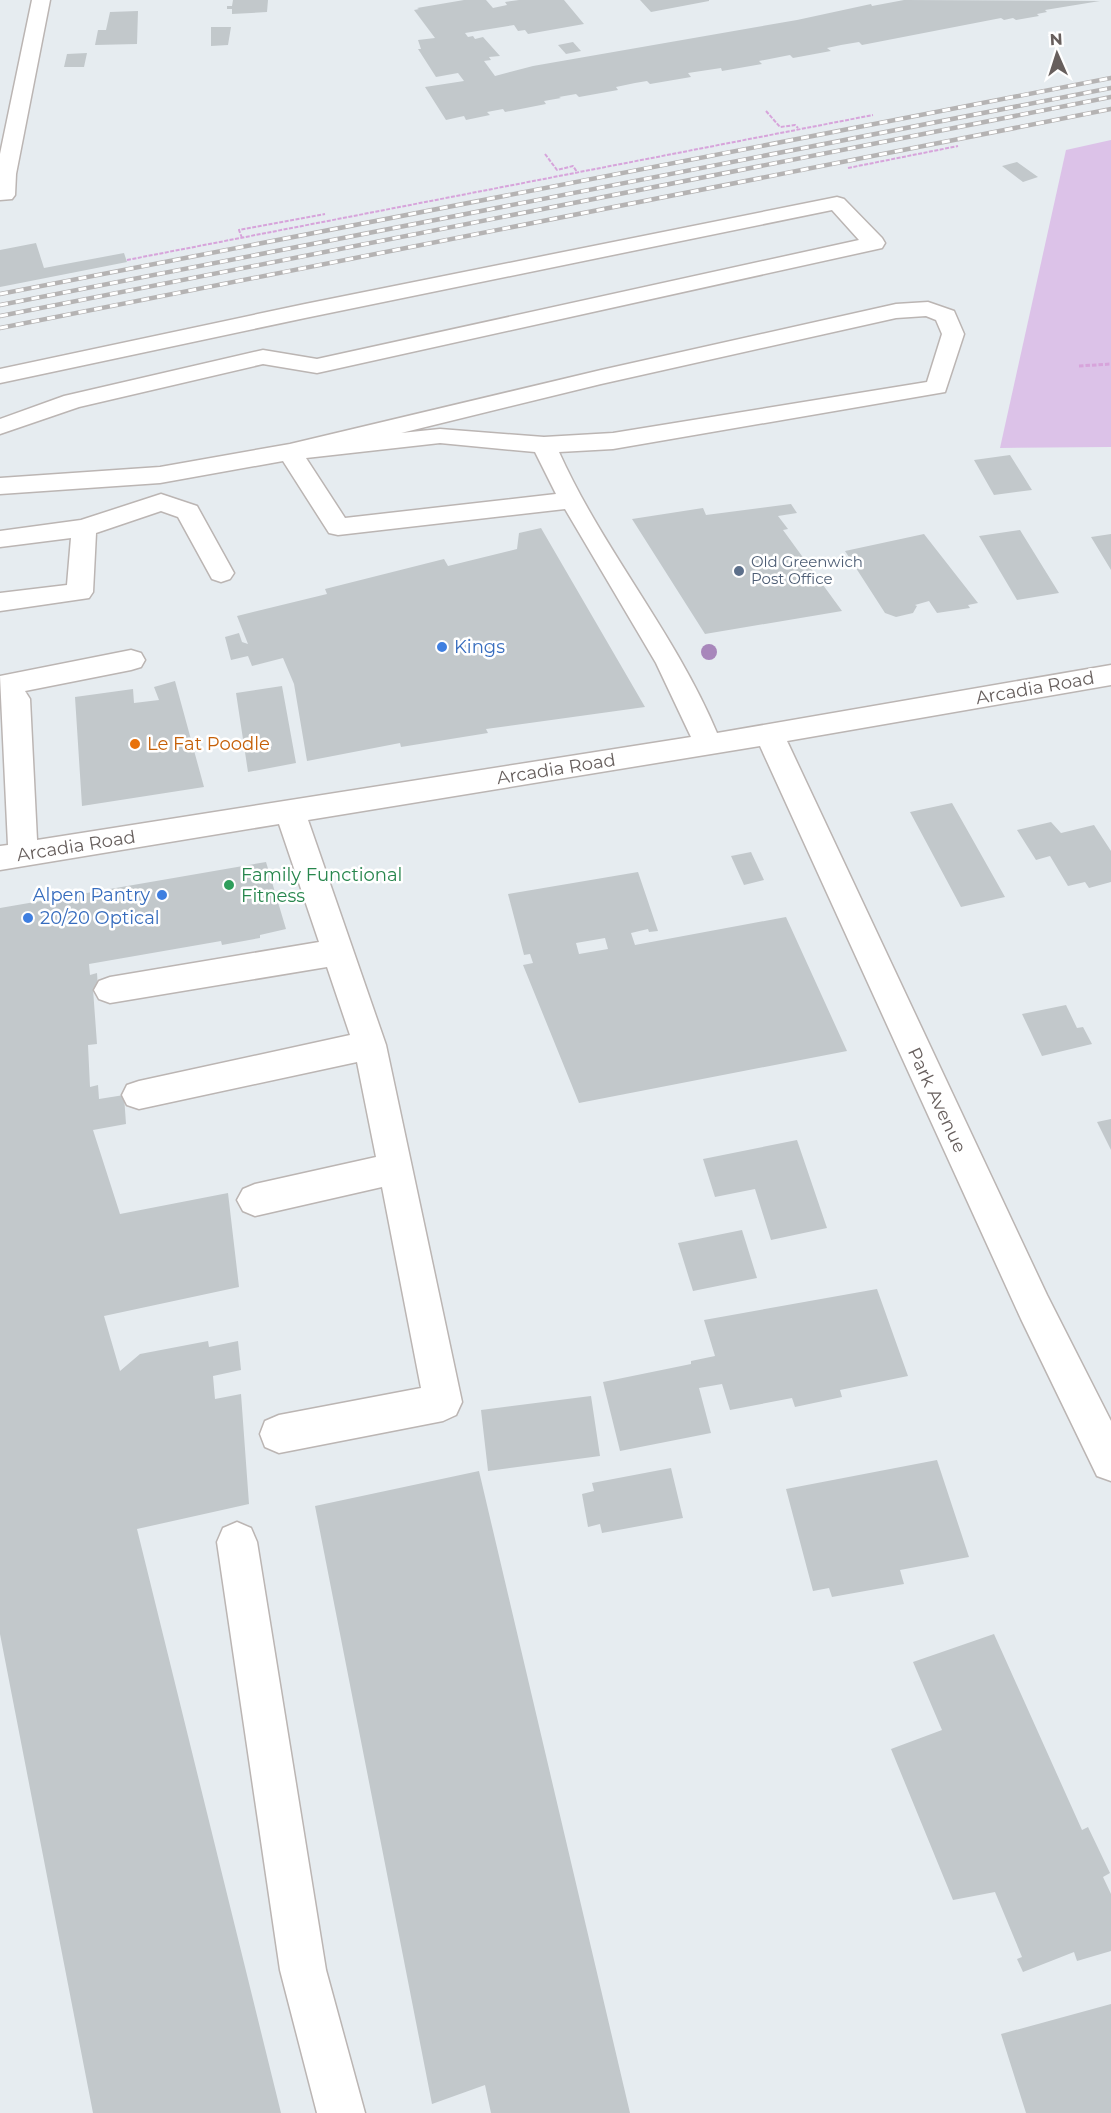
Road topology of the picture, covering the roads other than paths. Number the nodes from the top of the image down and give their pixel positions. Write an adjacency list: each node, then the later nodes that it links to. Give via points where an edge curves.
1 (42, 0): 2 (street)
2 (5, 195)
3 (57, 364): 4 (street); 5 (street); 5 (street, via 837,203 874,243 317,366 263,357)
4 (0, 376)
5 (72, 401): 6 (street)
6 (0, 428)
7 (544, 445): 8 (street, via 440,436); 8 (street, via 613,441 937,387 953,333 946,316 928,309 896,311); 11 (street)
8 (290, 452): 9 (street); 11 (street, via 338,527)
9 (159, 475): 10 (street); 12 (street)
10 (0, 486)
11 (572, 500): 21 (street, via 666,657)
12 (161, 502): 13 (street); 15 (street, via 188,512)
13 (84, 528): 14 (street); 16 (street, via 81,592)
14 (0, 539)
15 (221, 573)
16 (0, 602)
17 (131, 660): 19 (street)
18 (1111, 675): 20 (street, Arcadia Road)
19 (3, 686): 23 (street, via 16,699)
20 (769, 734): 21 (street, Arcadia Road); 31 (street, Park Avenue, via 1029,1296)
21 (708, 744): 22 (street, Arcadia Road)
22 (290, 812): 23 (street, Arcadia Road); 24 (street)
23 (11, 856)
24 (338, 952): 25 (street); 26 (street)
25 (110, 990)
26 (370, 1045): 27 (street); 28 (street)
27 (140, 1095)
28 (395, 1168): 29 (street); 30 (street, via 443,1402)
29 (255, 1200)
30 (279, 1434)
31 (1111, 1462)
32 (237, 1542): 33 (street, via 303,1970)
33 (341, 2113)

